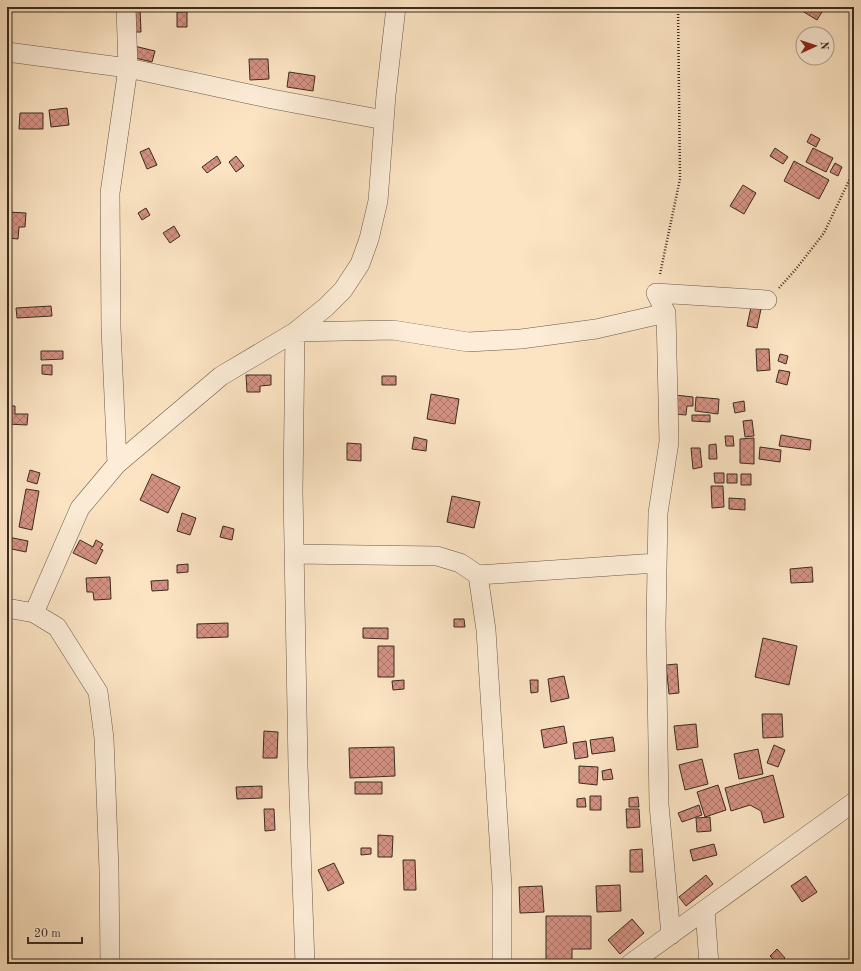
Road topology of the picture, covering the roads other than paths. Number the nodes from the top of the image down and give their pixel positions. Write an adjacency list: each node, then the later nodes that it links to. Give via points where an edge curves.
1 (126, 7): 4 (street)
2 (396, 7): 5 (street)
3 (7, 52): 4 (street)
4 (128, 68): 5 (street); 9 (street, via 110,193 111,328)
5 (384, 120): 8 (street, via 378,201 360,264 343,290)
6 (768, 300): 7 (street, via 656,294)
7 (666, 313): 8 (street, via 596,328 521,339 468,342 392,330); 11 (street, via 669,442 658,513)
8 (295, 332): 9 (street, via 221,376); 10 (street)
9 (117, 464): 14 (street, via 80,508)
10 (294, 554): 12 (street, via 437,556 460,563); 19 (street, via 298,766)
11 (657, 563): 12 (street); 17 (street, via 659,806)
12 (478, 575): 20 (street, via 486,630 502,886)
13 (7, 608): 14 (street)
14 (34, 613): 18 (street, via 57,627 98,692 104,738)
15 (854, 802): 16 (street)
16 (705, 910): 17 (street); 22 (street)
17 (671, 935): 21 (street)
18 (110, 964)
19 (306, 964)
20 (502, 964)
21 (630, 964)
22 (709, 964)

